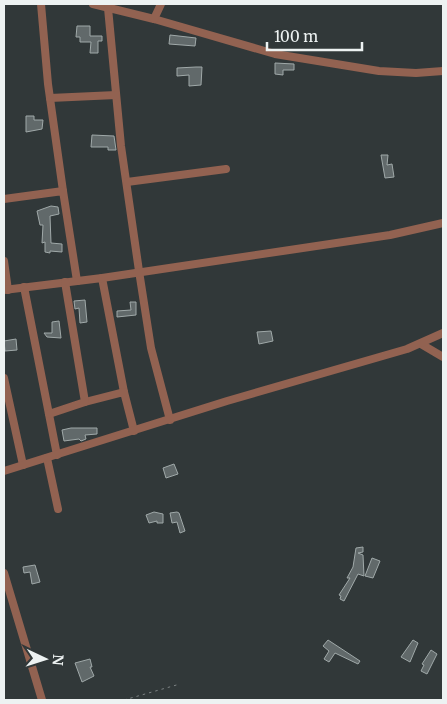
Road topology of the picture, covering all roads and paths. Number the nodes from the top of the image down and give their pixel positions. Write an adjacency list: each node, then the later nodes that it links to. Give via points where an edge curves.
1 (40, 4): 8 (street)
2 (93, 4): 4 (street)
3 (160, 4): 5 (street)
4 (108, 8): 5 (street); 7 (street)
5 (154, 19): 6 (street, via 275,54 379,71)
6 (443, 72)
7 (116, 95): 8 (street); 10 (street)
8 (50, 98): 11 (street)
9 (226, 169): 10 (street)
10 (127, 182): 15 (street)
11 (63, 191): 12 (street); 17 (street)
12 (4, 198)
13 (443, 223): 15 (street, via 390,235)
14 (4, 261): 20 (street)
15 (139, 271): 16 (street); 28 (street, via 151,348)
16 (102, 278): 17 (street); 25 (street)
17 (76, 281): 18 (street)
18 (65, 282): 19 (street); 26 (street)
19 (24, 287): 20 (street); 27 (street)
20 (6, 290)
21 (443, 333): 22 (street)
22 (422, 344): 23 (street); 28 (street)
23 (443, 357)
24 (4, 378): 32 (street)
25 (124, 392): 26 (street); 29 (street)
26 (85, 402): 27 (street)
27 (49, 414): 30 (street)
28 (170, 420): 29 (street)
29 (134, 431): 30 (street)
30 (57, 455): 31 (street)
31 (46, 458): 32 (street); 34 (street)
32 (23, 465): 33 (street)
33 (4, 471)
34 (58, 509)
35 (4, 574): 37 (street)
36 (180, 684): 38 (path)
37 (42, 700)
38 (124, 700)

